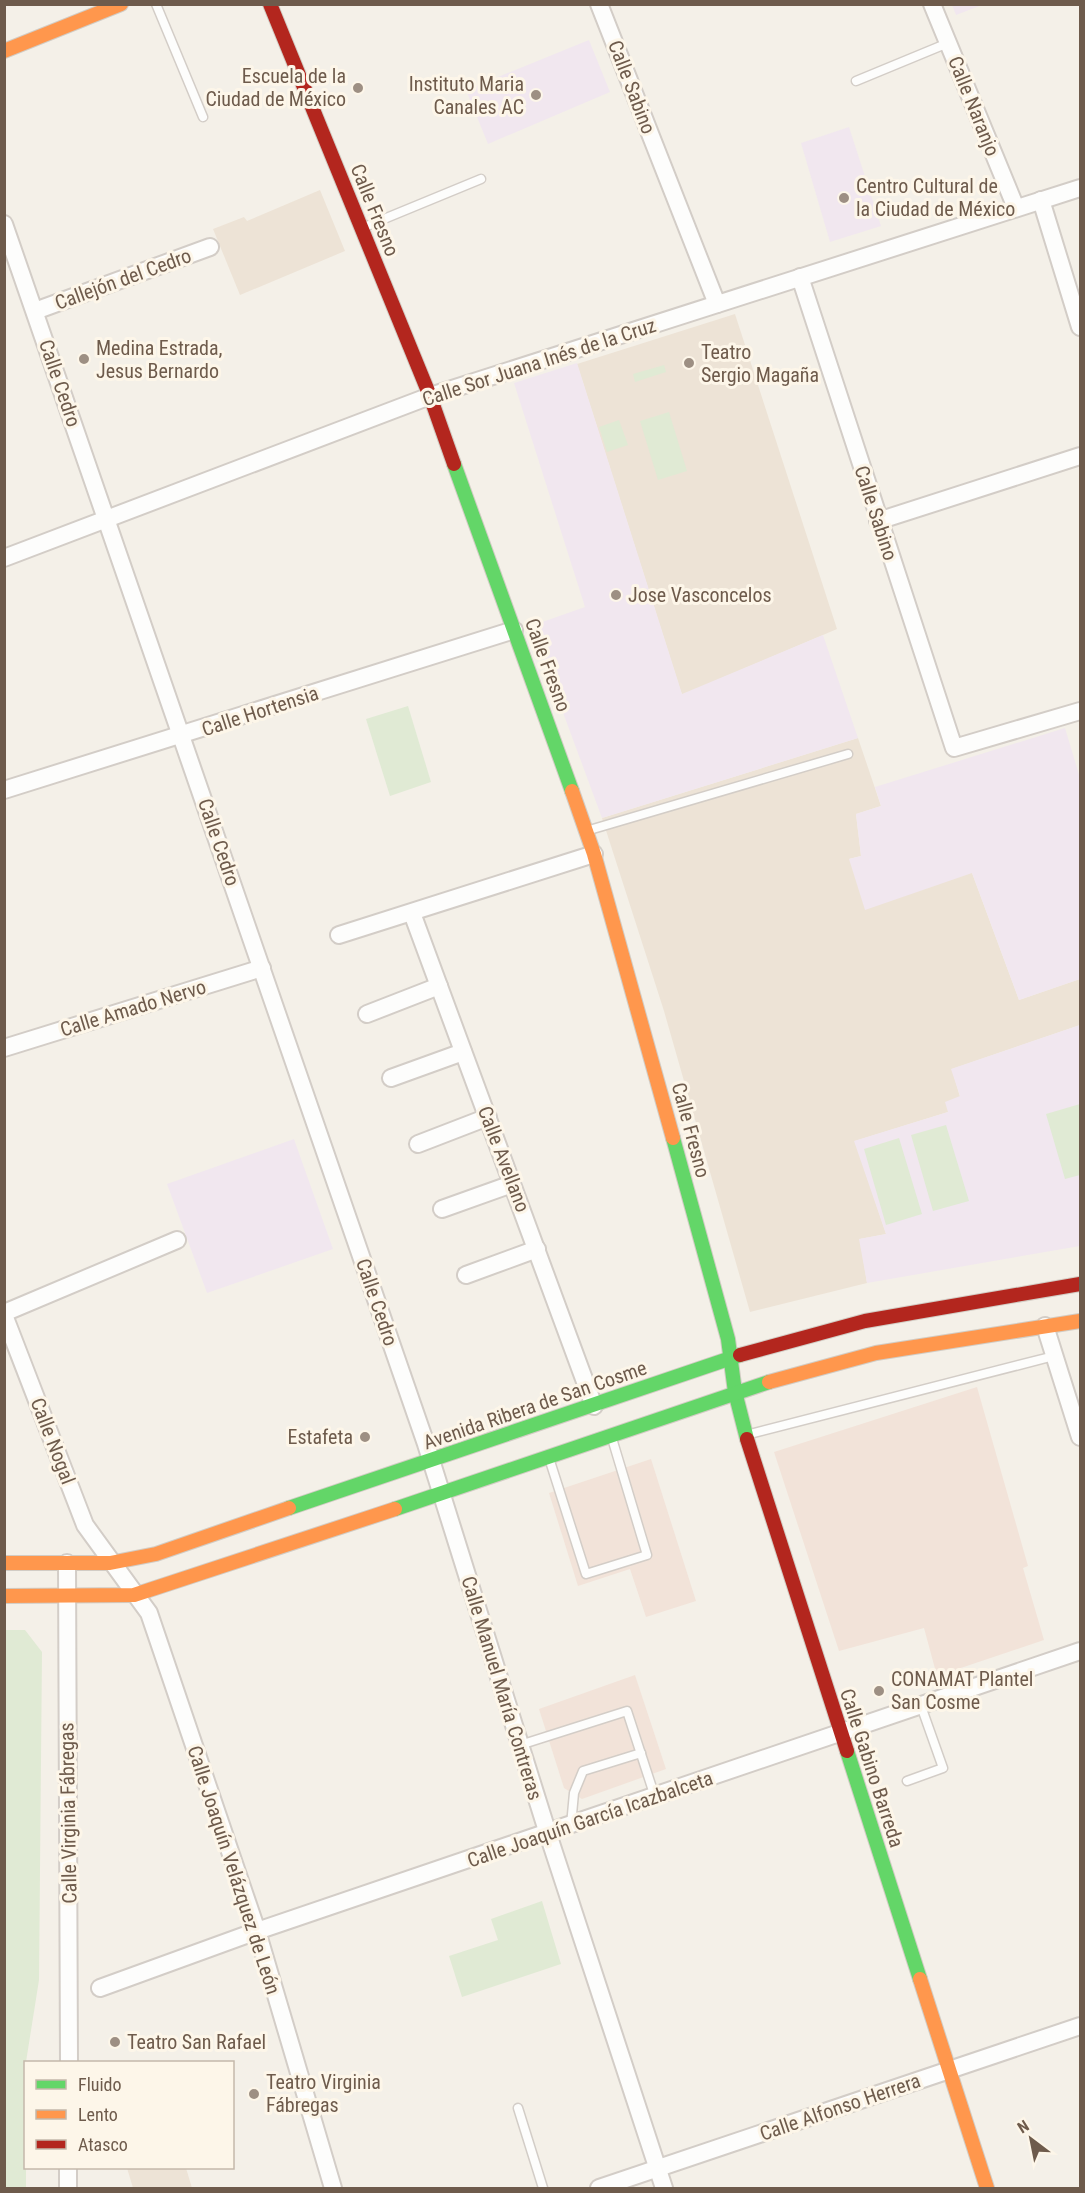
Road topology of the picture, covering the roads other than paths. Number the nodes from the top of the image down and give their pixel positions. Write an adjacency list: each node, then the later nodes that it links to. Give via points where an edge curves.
1 (121, 4): 7 (main road)
2 (156, 4): 9 (lane)
3 (270, 4): 15 (main road, Calle Fresno)
4 (599, 4): 18 (street, Calle Sabino)
5 (932, 4): 6 (street, Calle Naranjo)
6 (948, 43): 8 (lane); 13 (street, Calle Naranjo)
7 (4, 51)
8 (856, 81)
9 (203, 117)
10 (481, 179): 15 (lane)
11 (1080, 188): 12 (street, Calle Sor Juana Inés de la Cruz)
12 (1041, 200): 13 (street, Calle Sor Juana Inés de la Cruz); 20 (street)
13 (1016, 208): 17 (street, Calle Sor Juana Inés de la Cruz)
14 (4, 224): 19 (street, Calle Cedro)
15 (362, 229): 21 (main road, Calle Fresno)
16 (210, 247): 19 (street, Callejón del Cedro)
17 (800, 277): 18 (street, Calle Sor Juana Inés de la Cruz); 24 (street, Calle Sabino)
18 (717, 304): 21 (street, Calle Sor Juana Inés de la Cruz)
19 (35, 311): 23 (street, Calle Cedro)
20 (1080, 327)
21 (430, 396): 23 (street, Calle Sor Juana Inés de la Cruz); 26 (main road, Calle Fresno)
22 (1080, 456): 24 (street)
23 (107, 520): 25 (street, Calle Sor Juana Inés de la Cruz); 28 (street, Calle Cedro)
24 (878, 521): 27 (street, Calle Sabino, via 954,748)
25 (4, 558)
26 (514, 630): 28 (street, Calle Hortensia); 31 (main road, Calle Fresno)
27 (1080, 711)
28 (182, 735): 30 (street, Calle Hortensia); 35 (street, Calle Cedro)
29 (848, 754): 31 (lane)
30 (4, 790)
31 (586, 831): 32 (main road, Calle Fresno)
32 (594, 854): 33 (street); 53 (main road, Calle Fresno)
33 (412, 913): 34 (street); 36 (street, Calle Avellano)
34 (339, 935)
35 (262, 968): 38 (street, Calle Amado Nervo); 60 (street, Calle Cedro)
36 (439, 986): 37 (street); 39 (street, Calle Avellano)
37 (367, 1014)
38 (4, 1048)
39 (463, 1052): 40 (street); 41 (street, Calle Avellano)
40 (391, 1078)
41 (488, 1117): 42 (street); 43 (street, Calle Avellano)
42 (418, 1144)
43 (512, 1184): 44 (street); 46 (street, Calle Avellano)
44 (442, 1209)
45 (177, 1240): 49 (street)
46 (537, 1249): 47 (street); 55 (street, Calle Avellano)
47 (465, 1275)
48 (1080, 1284): 53 (main road, Avenida Ribera de San Cosme, via 865,1322)
49 (4, 1314): 64 (street, Calle Nogal, via 85,1525)
50 (1080, 1320): 51 (main road)
51 (1046, 1326): 52 (street); 54 (main road, via 876,1353)
52 (1054, 1356): 57 (lane); 58 (street)
53 (732, 1357): 54 (main road, Calle Gabino Barreda); 55 (main road, Avenida Ribera de San Cosme)
54 (735, 1392): 56 (main road); 57 (main road, Calle Gabino Barreda)
55 (594, 1406): 60 (main road, Avenida Ribera de San Cosme)
56 (611, 1435): 59 (main road); 59 (lane, via 647,1555 586,1574)
57 (746, 1435): 70 (main road, Calle Gabino Barreda)
58 (1080, 1437)
59 (549, 1457): 61 (main road)
60 (432, 1461): 61 (street, Calle Manuel María Contreras); 64 (main road, Avenida Ribera de San Cosme, via 156,1554)
61 (442, 1494): 65 (main road); 71 (street, Calle Manuel María Contreras)
62 (4, 1563): 63 (main road, Avenida Ribera de San Cosme)
63 (67, 1563): 64 (main road, Avenida Ribera de San Cosme); 67 (street, Calle Virginia Fábregas)
64 (110, 1563): 65 (street, Calle Joaquín Velázquez de León)
65 (134, 1595): 67 (main road); 77 (street, Calle Joaquín Velázquez de León, via 149,1613)
66 (4, 1596): 67 (main road)
67 (66, 1596): 80 (street, Calle Virginia Fábregas)
68 (1080, 1651): 69 (street, Calle Joaquín García Icazbalceta)
69 (921, 1706): 70 (street, Calle Joaquín García Icazbalceta); 73 (lane, via 943,1768)
70 (839, 1734): 74 (street, Calle Joaquín García Icazbalceta); 81 (main road, Calle Gabino Barreda)
71 (520, 1745): 72 (lane, via 627,1711); 76 (street, Calle Manuel María Contreras)
72 (641, 1753): 74 (lane); 75 (lane, via 583,1771 574,1793)
73 (908, 1781)
74 (655, 1797): 75 (street, Calle Joaquín García Icazbalceta)
75 (571, 1826): 76 (street, Calle Joaquín García Icazbalceta)
76 (548, 1834): 77 (street, Calle Joaquín García Icazbalceta); 84 (street, Calle Manuel María Contreras)
77 (257, 1931): 78 (street, Calle Joaquín García Icazbalceta); 86 (street, Calle Joaquín Velázquez de León)
78 (100, 1988)
79 (1080, 2026): 81 (street, Calle Alfonso Herrera)
80 (69, 2061)
81 (950, 2070): 84 (street, Calle Alfonso Herrera); 90 (main road, Calle Gabino Barreda)
82 (518, 2108): 87 (lane)
83 (68, 2169): 85 (street)
84 (658, 2169): 88 (street, Calle Alfonso Herrera); 89 (street, Calle Manuel María Contreras)
85 (68, 2188)
86 (333, 2188)
87 (543, 2188)
88 (599, 2188)
89 (664, 2188)
90 (987, 2188)

